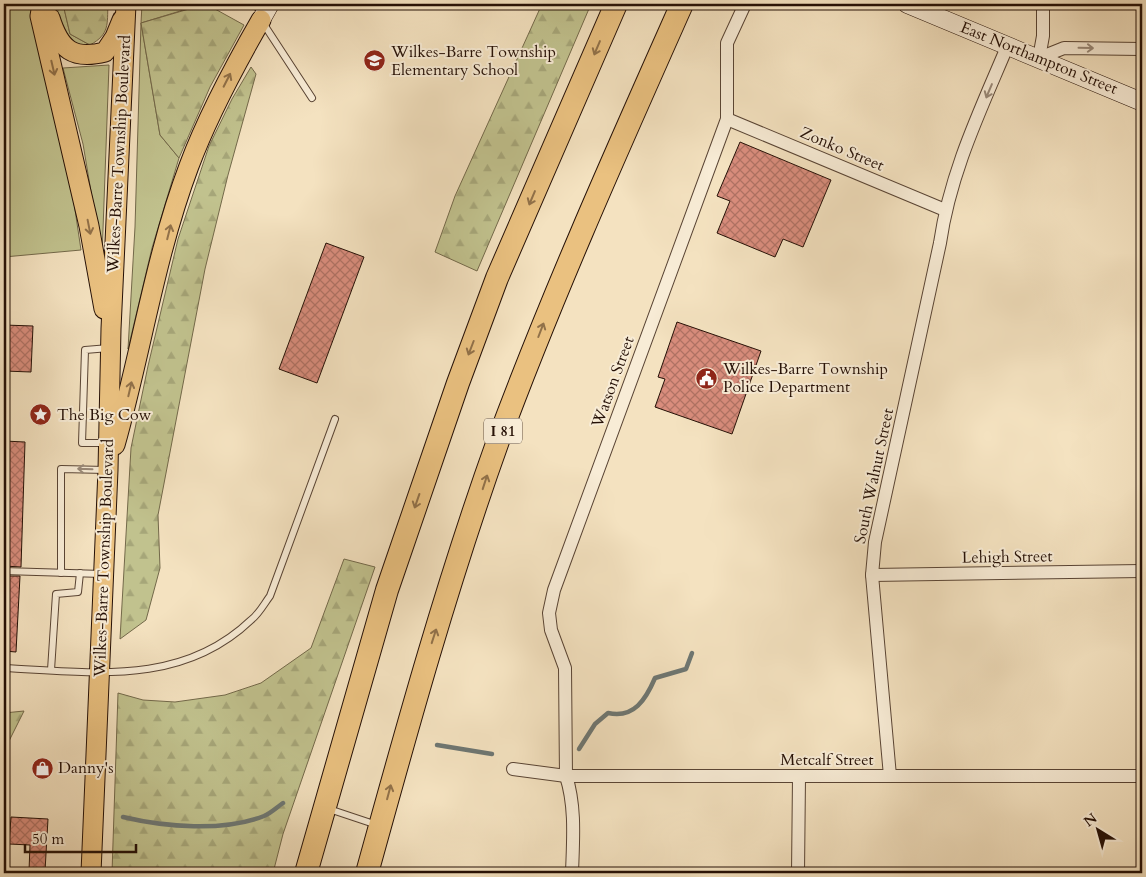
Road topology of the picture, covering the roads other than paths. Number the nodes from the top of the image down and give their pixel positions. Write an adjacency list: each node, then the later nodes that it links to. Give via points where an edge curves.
1 (42, 4): 17 (main road, one-way to 17, via 40,16 89,226)
2 (46, 4): 8 (main road, via 56,36 72,54 88,56 106,52)
3 (616, 4): 35 (highway, one-way to 35, via 497,278 458,383 387,590)
4 (682, 4): 36 (highway, I 81, one-way to 4, via 422,670 498,443 553,300)
5 (745, 4): 15 (street, Watson Street, via 727,43)
6 (907, 4): 10 (main road, East Northampton Street)
7 (1043, 4): 12 (street)
8 (126, 7): 17 (main road, Wilkes-Barre Township Boulevard)
9 (262, 10): 13 (lane); 19 (main road, one-way to 9, via 172,218 189,166)
10 (1008, 46): 12 (main road, East Northampton Street); 16 (street, South Walnut Street, one-way to 16, via 962,155)
11 (1142, 49): 12 (street, one-way to 11, via 1064,48)
12 (1039, 58): 14 (main road, East Northampton Street)
13 (312, 98)
14 (1142, 102)
15 (727, 118): 16 (street, Zonko Street); 31 (street, Watson Street, via 554,590 549,613 550,630 565,668)
16 (945, 210): 26 (street, South Walnut Street, via 876,542)
17 (110, 338): 19 (main road, Wilkes-Barre Township Boulevard); 19 (lane, via 85,350 82,444)
18 (335, 419): 29 (lane, via 270,596 253,619 230,638 186,659 149,670)
19 (112, 444): 20 (main road, Wilkes-Barre Township Boulevard)
20 (108, 470): 23 (lane, one-way to 23, via 61,469); 25 (main road, Wilkes-Barre Township Boulevard)
21 (4, 571): 23 (lane)
22 (1142, 571): 26 (street, Lehigh Street)
23 (62, 573): 24 (lane)
24 (80, 573): 25 (lane); 28 (lane, via 78,592 56,594)
25 (104, 574): 29 (main road, Wilkes-Barre Township Boulevard)
26 (872, 575): 32 (street, South Walnut Street)
27 (4, 668): 28 (lane)
28 (51, 670): 29 (lane)
29 (99, 673): 37 (main road, Wilkes-Barre Township Boulevard)
30 (512, 769): 31 (street, Metcalf Street)
31 (566, 776): 34 (street, Metcalf Street); 40 (street, Watson Street, via 573,818)
32 (890, 776): 33 (street, Metcalf Street); 34 (street, Metcalf Street)
33 (1142, 776)
34 (799, 777): 41 (street)
35 (324, 807): 36 (lane); 38 (highway)
36 (380, 826): 39 (highway, I 81)
37 (91, 873)
38 (306, 873)
39 (367, 873)
40 (572, 873)
41 (798, 873)

